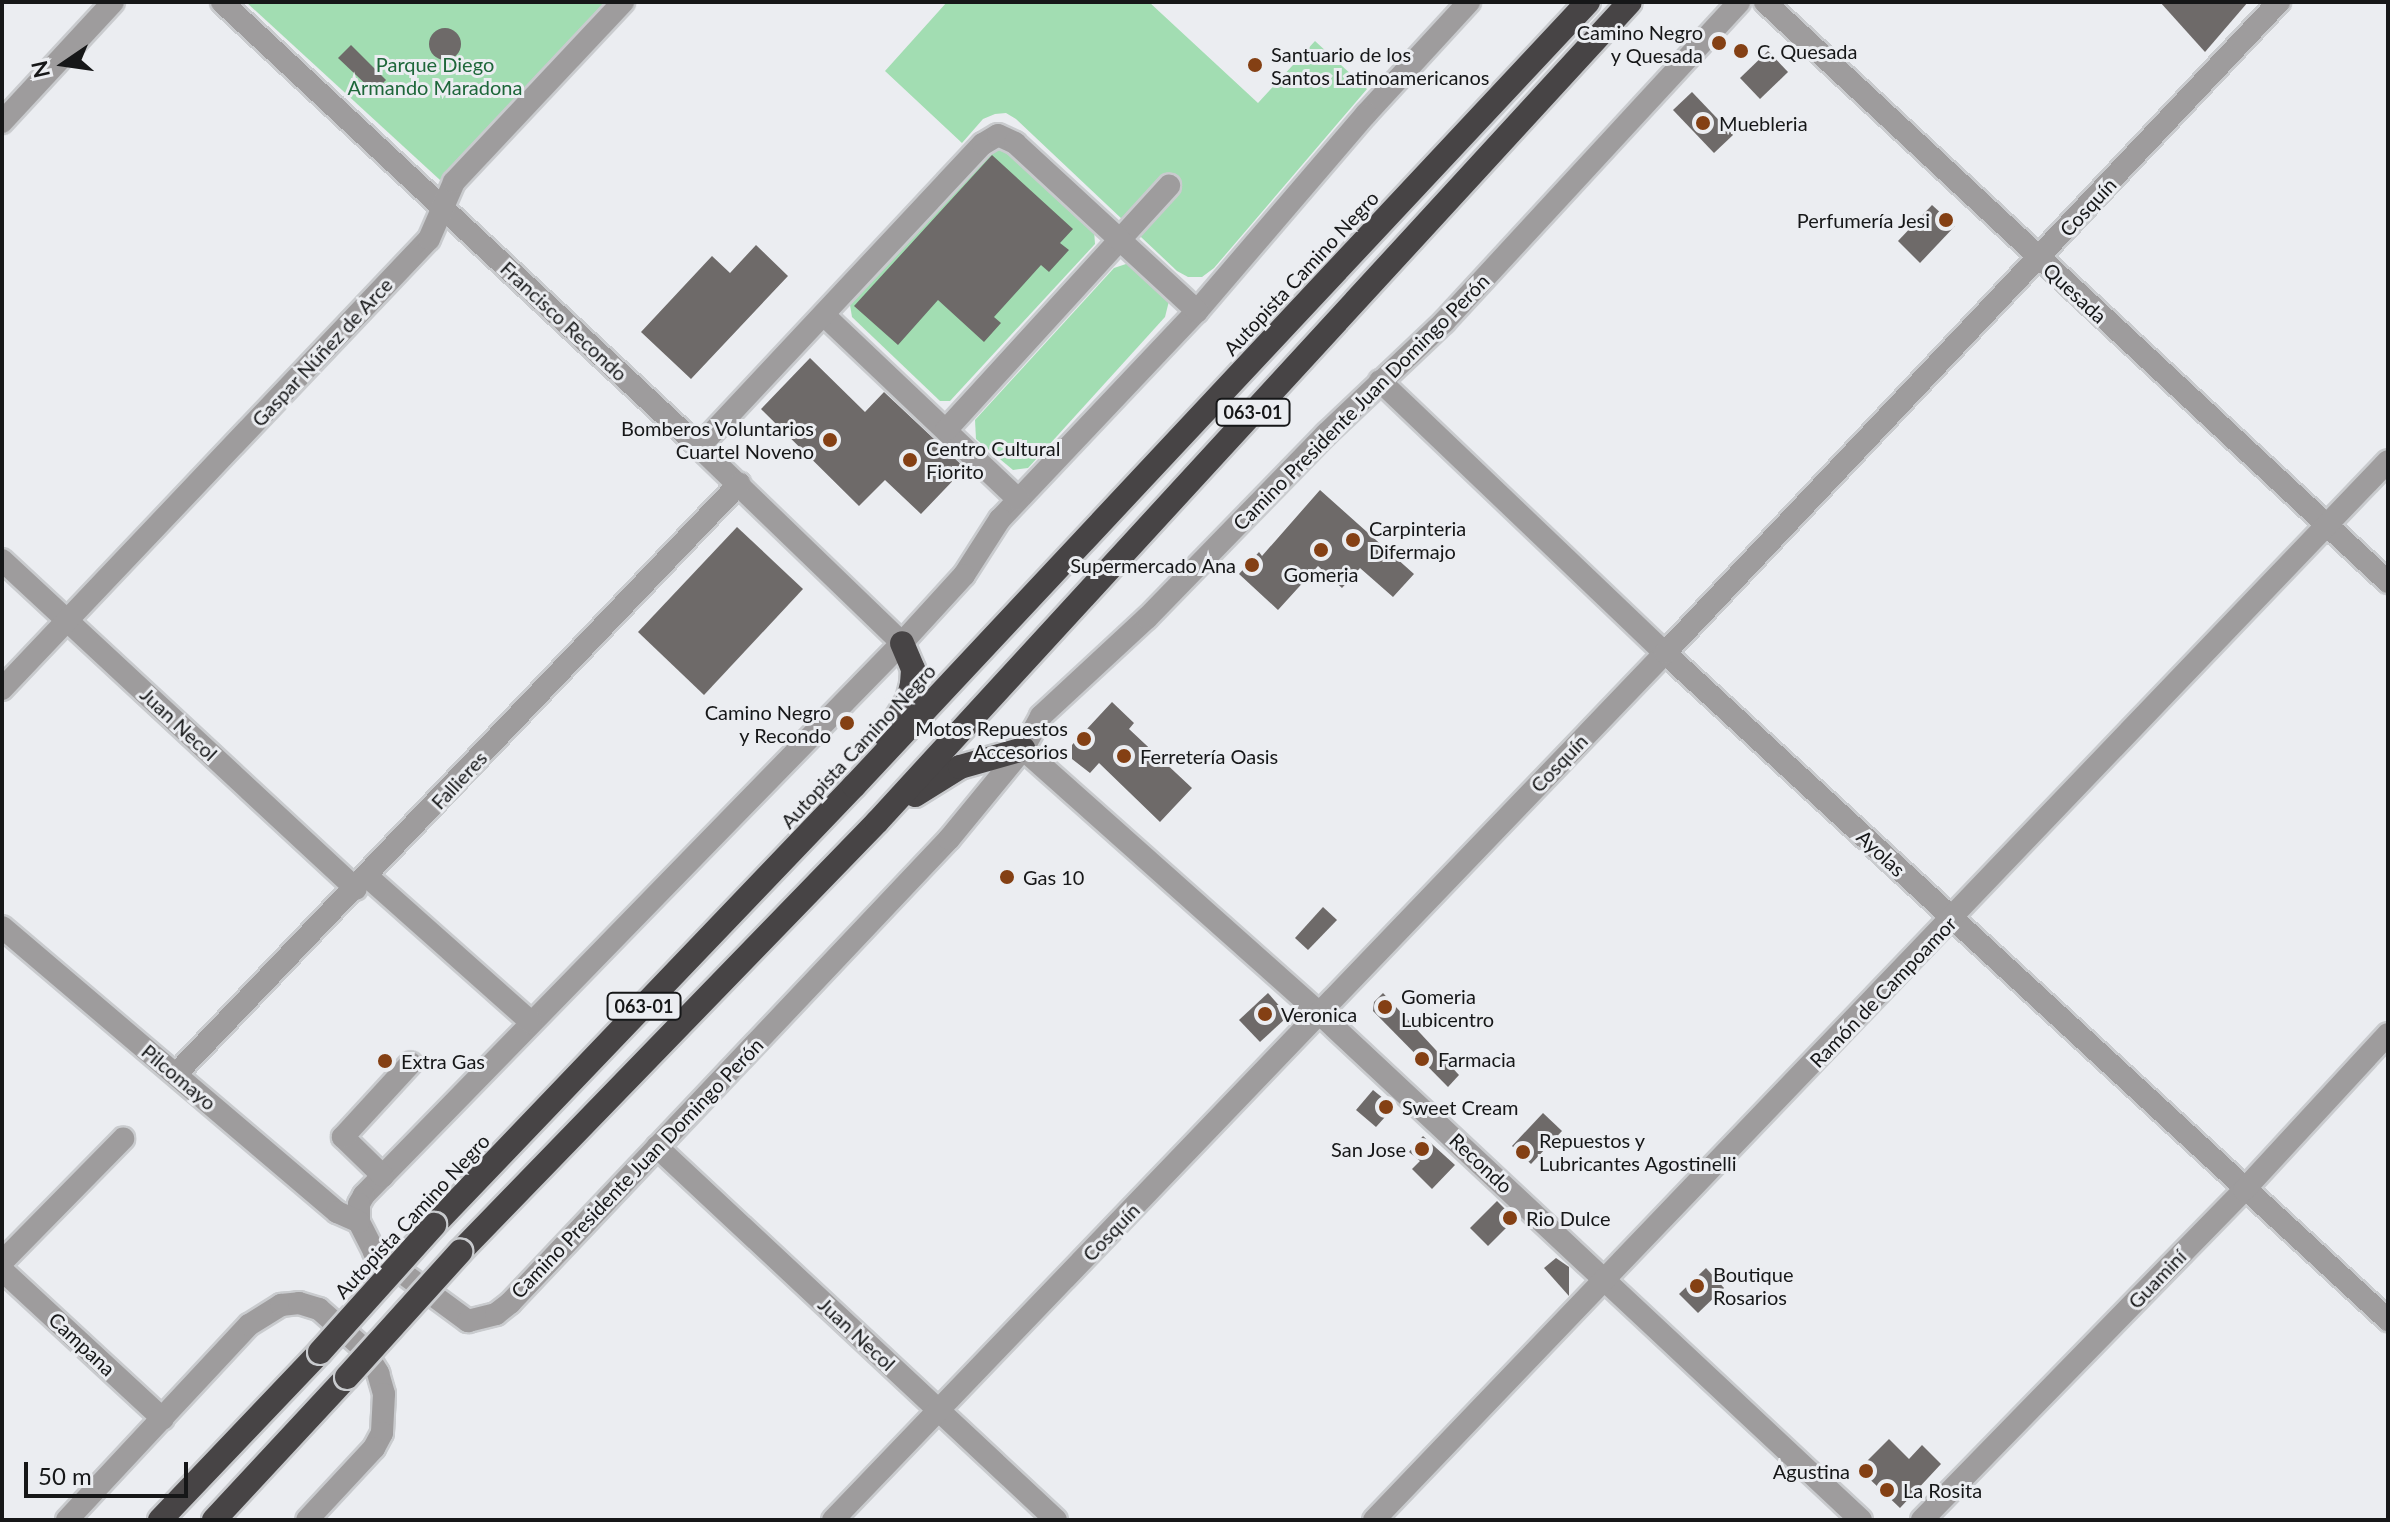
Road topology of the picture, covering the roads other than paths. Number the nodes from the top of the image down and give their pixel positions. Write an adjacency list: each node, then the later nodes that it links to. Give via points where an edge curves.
1 (113, 2): 10 (street)
2 (222, 2): 12 (street, Francisco Recondo)
3 (623, 2): 12 (street, Gaspar Núñez de Arce, via 454,182)
4 (1588, 2): 31 (highway, Autopista Camino Negro / 063-01)
5 (1630, 2): 32 (highway, 063-01)
6 (1739, 2): 17 (street, Camino Presidente Juan Domingo Perón, via 1444,322)
7 (1765, 2): 14 (street, Quesada)
8 (2279, 2): 14 (street, Cosquín)
9 (1467, 3): 15 (street)
10 (2, 122)
11 (1169, 186): 13 (street)
12 (443, 209): 19 (street, Francisco Recondo); 26 (street, Gaspar Núñez de Arce, via 429,239)
13 (1120, 240): 15 (street); 16 (street, via 1015,143 998,135 983,144); 18 (street)
14 (2039, 259): 23 (street, Quesada); 28 (street, Cosquín)
15 (1197, 311): 22 (street)
16 (825, 316): 18 (street); 19 (street)
17 (1380, 381): 28 (street, Ayolas); 30 (street, Camino Presidente Juan Domingo Perón, via 1147,618 1041,716)
18 (946, 430): 22 (street)
19 (699, 447): 21 (street, Francisco Recondo)
20 (2388, 461): 23 (street, Ramón de Campoamor)
21 (739, 484): 27 (street, Francisco Recondo); 33 (street, Fallieres)
22 (1018, 499): 27 (street, via 964,575)
23 (2328, 525): 25 (street, Quesada); 34 (street, Ramón de Campoamor)
24 (2, 560): 26 (street, Juan Necol)
25 (2388, 582)
26 (67, 620): 29 (street, Gaspar Núñez de Arce); 33 (street, Juan Necol)
27 (902, 643): 31 (highway, via 913,669 908,700); 37 (street)
28 (1665, 653): 34 (street, Ayolas); 36 (street, Cosquín)
29 (2, 689)
30 (1023, 749): 32 (highway, via 960,767); 36 (street, Recondo); 42 (street, Camino Presidente Juan Domingo Perón, via 949,839)
31 (854, 786): 53 (highway, Autopista Camino Negro / 063-01, bridge)
32 (877, 822): 54 (highway, 063-01, bridge, via 460,1252)
33 (362, 883): 37 (street, Juan Necol); 40 (street, Fallieres)
34 (1953, 919): 44 (street, Ayolas); 48 (street, Ramón de Campoamor)
35 (2, 927): 40 (street, Pilcomayo)
36 (1319, 1013): 48 (street, Recondo); 50 (street, Cosquín)
37 (531, 1022): 43 (street)
38 (2388, 1034): 44 (street, Guaminí)
39 (411, 1063): 43 (street, via 343,1137)
40 (176, 1074): 45 (street, Pilcomayo, via 337,1212)
41 (123, 1139): 46 (street)
42 (657, 1147): 45 (street, Camino Presidente Juan Domingo Perón, via 510,1303 483,1319 458,1316 374,1252); 50 (street, Juan Necol)
43 (383, 1176): 45 (street, via 359,1204)
44 (2244, 1190): 49 (street, Ayolas); 60 (street, Guaminí)
45 (359, 1222)
46 (2, 1262)
47 (2, 1270): 51 (street, Campana)
48 (1606, 1280): 58 (street, Ramón de Campoamor); 59 (street, Recondo)
49 (2388, 1320)
50 (940, 1412): 56 (street, Cosquín); 57 (street, Juan Necol)
51 (163, 1419): 52 (street); 55 (street, via 267,1311 299,1303 319,1309 362,1347 378,1373 384,1414 374,1448)
52 (67, 1520)
53 (160, 1520)
54 (214, 1520)
55 (307, 1520)
56 (833, 1520)
57 (1056, 1520)
58 (1374, 1520)
59 (1861, 1520)
60 (1922, 1520)

